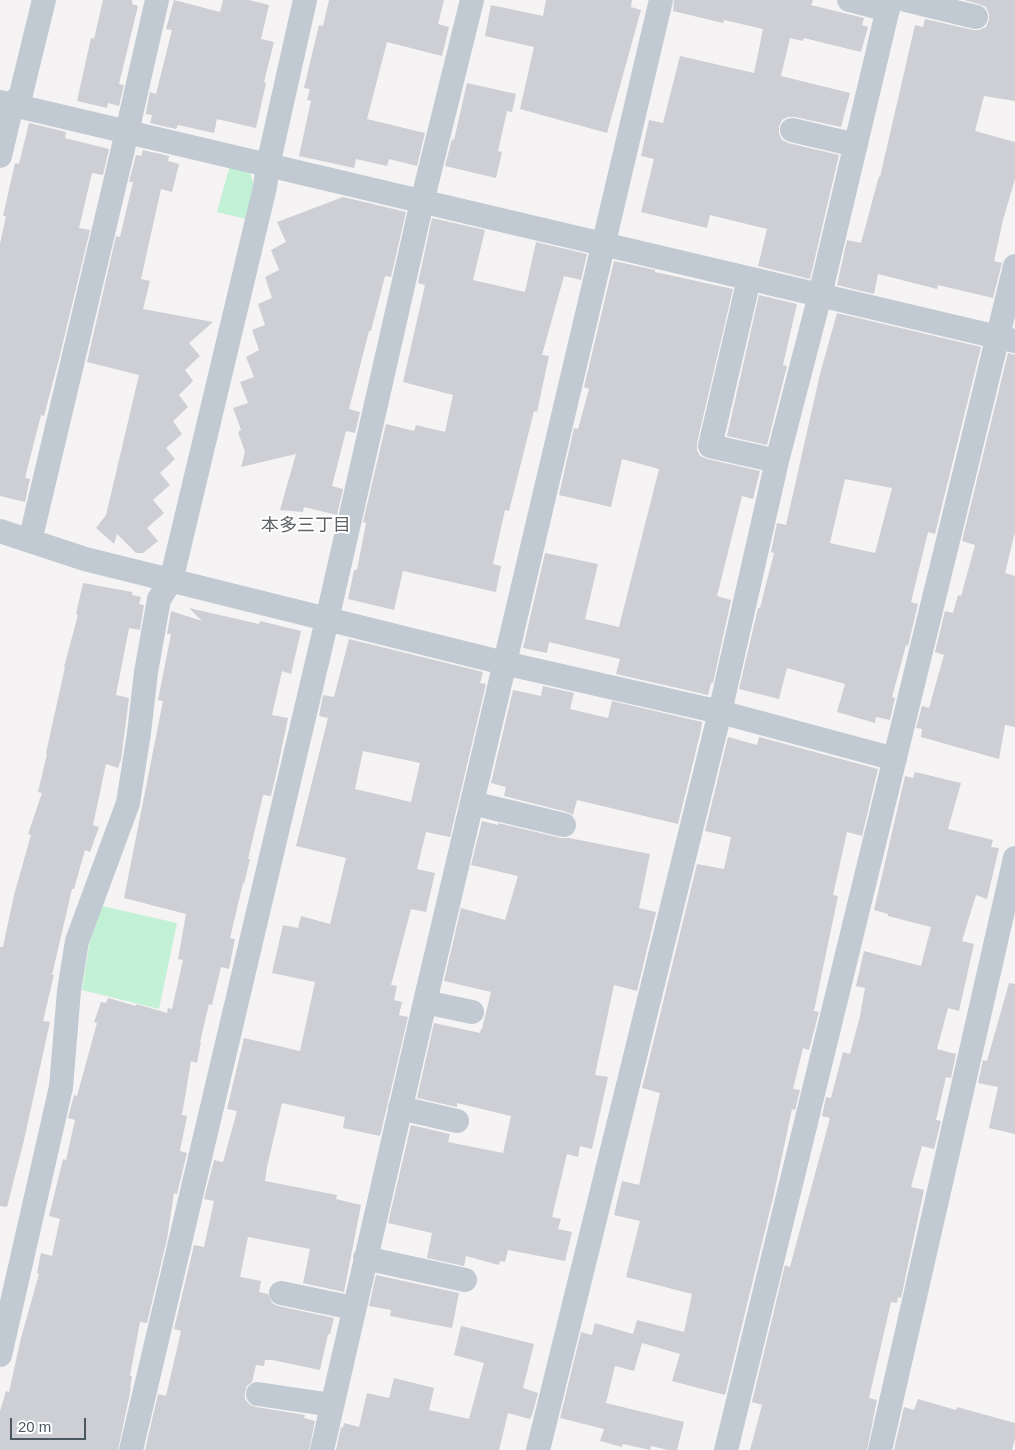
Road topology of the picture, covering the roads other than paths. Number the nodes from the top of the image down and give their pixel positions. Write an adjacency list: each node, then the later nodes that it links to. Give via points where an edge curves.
1 (44, 0): 9 (street, via 21,94)
2 (157, 0): 11 (street)
3 (305, 0): 14 (street)
4 (472, 0): 15 (street)
5 (661, 0): 16 (street)
6 (849, 0): 7 (street)
7 (895, 3): 8 (street); 12 (street)
8 (976, 17)
9 (6, 104): 11 (street); 13 (street)
10 (792, 130): 12 (street)
11 (127, 132): 14 (street); 23 (street)
12 (856, 145): 19 (street)
13 (0, 156)
14 (268, 165): 15 (street); 24 (street)
15 (422, 202): 16 (street); 25 (street)
16 (603, 244): 18 (street); 26 (street)
17 (1015, 266): 20 (street)
18 (749, 279): 19 (street); 21 (street, via 710,446)
19 (820, 295): 20 (street); 21 (street)
20 (1006, 339): 28 (street)
21 (778, 461): 27 (street)
22 (0, 531): 23 (street)
23 (30, 541): 24 (street, via 85,559)
24 (171, 580): 25 (street); 40 (street, via 158,600 128,803 77,941 61,1086)
25 (327, 620): 26 (street); 43 (street)
26 (504, 663): 27 (street); 29 (street)
27 (720, 712): 28 (street); 45 (street)
28 (895, 759): 46 (street)
29 (472, 803): 30 (street); 32 (street)
30 (564, 825)
31 (1015, 858): 47 (street)
32 (425, 1002): 33 (street); 34 (street)
33 (472, 1012)
34 (400, 1108): 35 (street); 36 (street)
35 (457, 1121)
36 (365, 1258): 37 (street); 39 (street)
37 (465, 1280)
38 (281, 1293): 39 (street)
39 (353, 1308): 42 (street)
40 (0, 1355)
41 (258, 1394): 42 (street)
42 (332, 1405): 44 (street)
43 (131, 1450)
44 (322, 1450)
45 (538, 1450)
46 (726, 1450)
47 (880, 1450)

